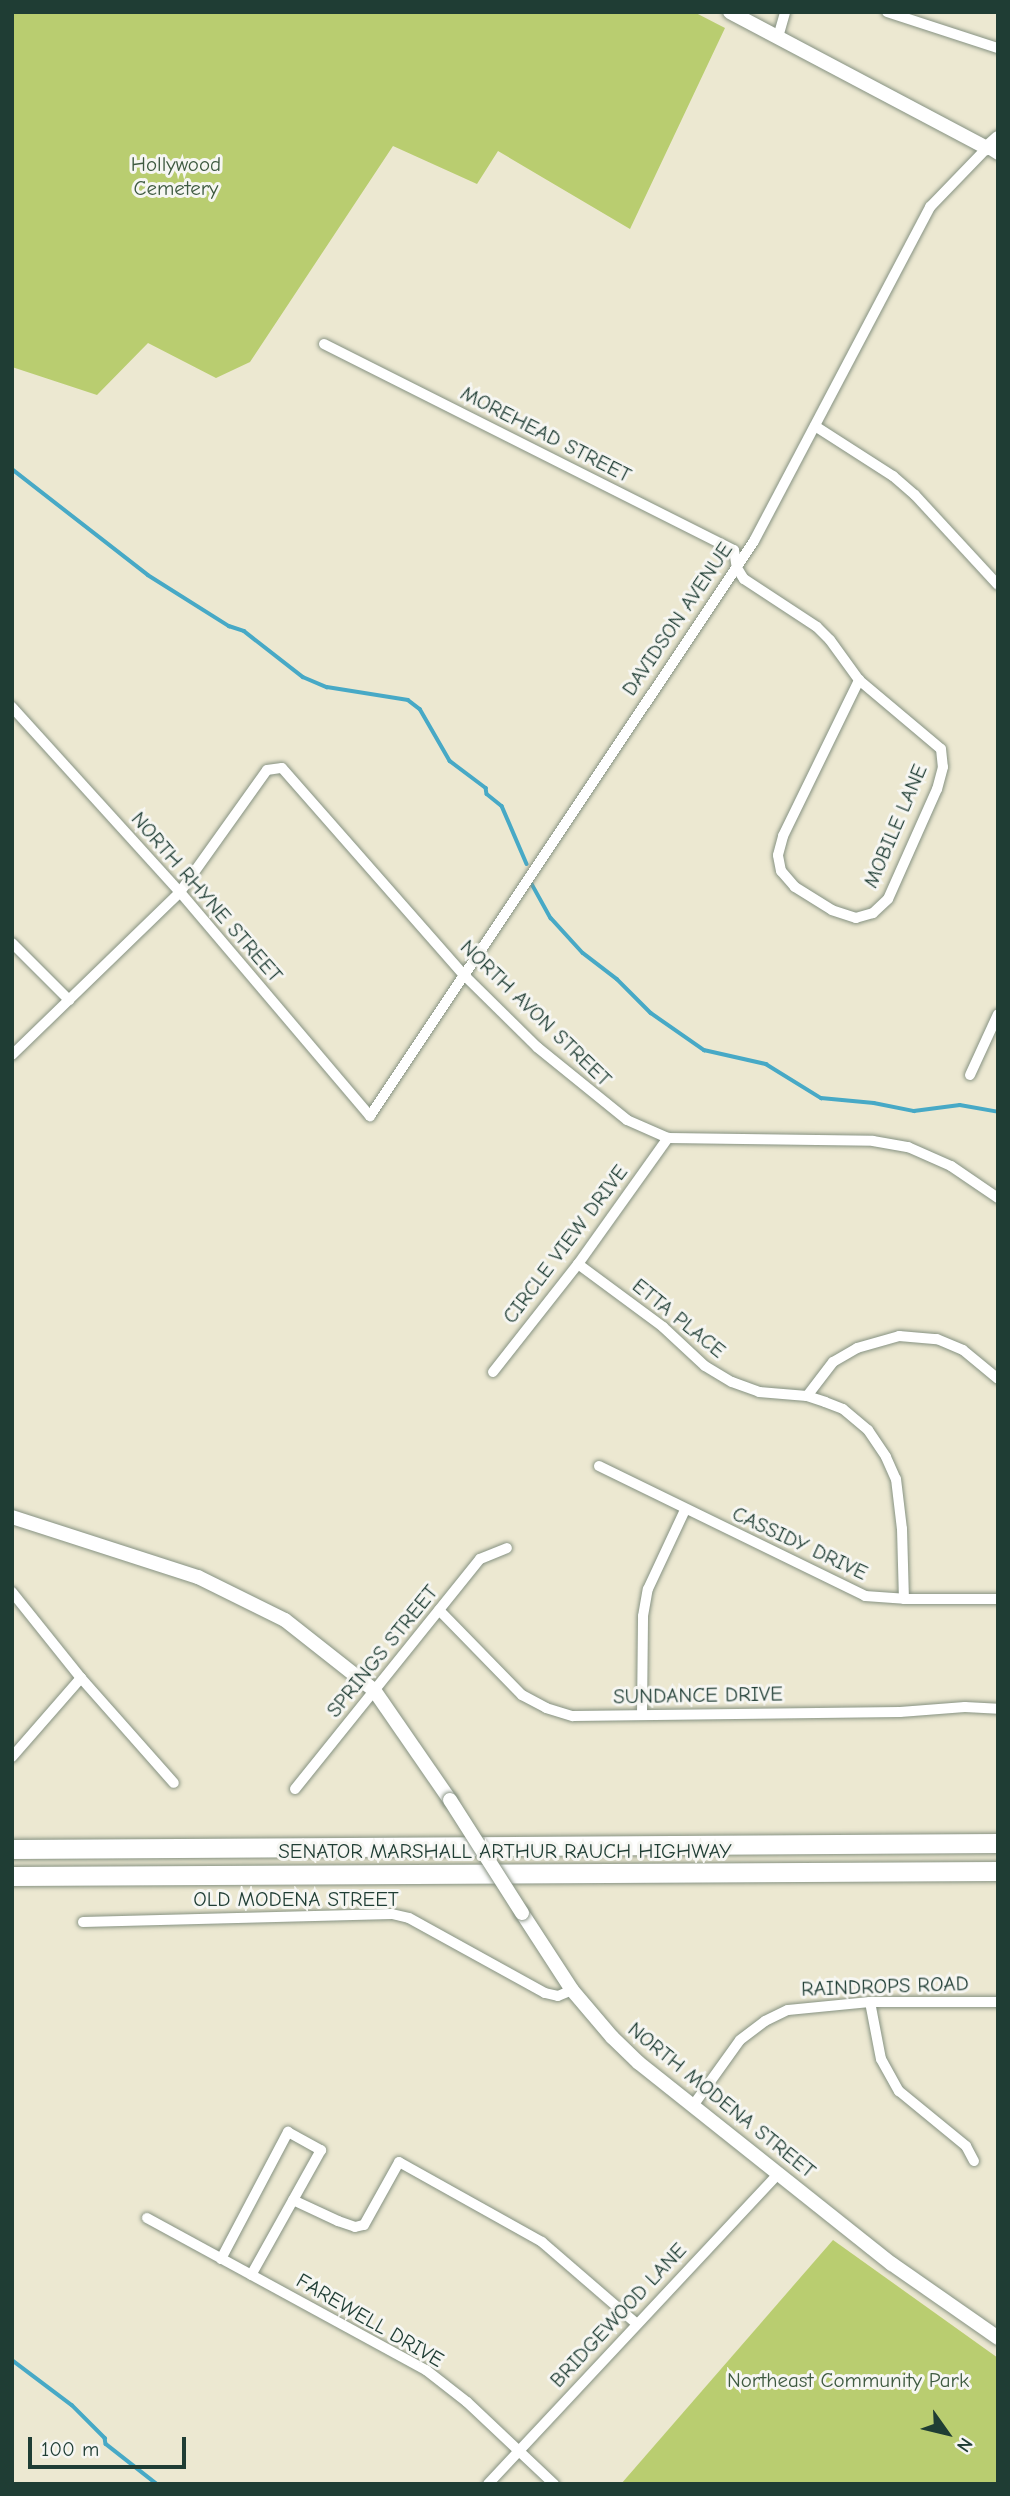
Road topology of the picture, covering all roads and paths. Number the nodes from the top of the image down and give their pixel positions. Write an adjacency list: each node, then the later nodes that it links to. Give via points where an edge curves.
1 (730, 12): 4 (street)
2 (785, 12): 4 (street)
3 (887, 12): 5 (street)
4 (778, 37): 6 (street)
5 (998, 48)
6 (994, 147): 8 (street, DAVIDSON AVENUE, via 944,189 930,207)
7 (324, 344): 9 (street, MOREHEAD STREET, via 734,550)
8 (815, 426): 9 (street, DAVIDSON AVENUE); 10 (street, via 915,495)
9 (737, 568): 11 (street, MOBILE LANE, via 744,579 817,627); 15 (street, DAVIDSON AVENUE)
10 (998, 585)
11 (859, 680): 11 (street, MOBILE LANE, via 941,750 943,766 888,899 873,913 856,918 832,910 795,887 781,872 778,855)
12 (12, 707): 13 (street, NORTH RHYNE STREET)
13 (180, 892): 15 (street, NORTH AVON STREET, via 267,770 282,768); 16 (street); 20 (street, NORTH RHYNE STREET)
14 (12, 943): 16 (street)
15 (463, 974): 20 (street, DAVIDSON AVENUE); 21 (street, NORTH AVON STREET, via 595,1096 643,1129)
16 (69, 1000): 18 (street)
17 (998, 1014): 19 (street)
18 (12, 1055)
19 (970, 1075)
20 (370, 1116)
21 (668, 1138): 22 (street, NORTH AVON STREET, via 873,1141 919,1151 975,1180); 23 (street, CIRCLE VIEW DRIVE)
22 (998, 1198)
23 (578, 1264): 24 (street, CIRCLE VIEW DRIVE); 26 (street, ETTA PLACE, via 663,1327 705,1366 732,1382 759,1392)
24 (493, 1372)
25 (998, 1379): 26 (street, via 963,1350 917,1336 899,1336 857,1348 833,1362)
26 (807, 1396): 32 (street, ETTA PLACE, via 843,1409 868,1430 886,1457 895,1479 902,1529)
27 (599, 1466): 28 (street, CASSIDY DRIVE)
28 (685, 1510): 32 (street, CASSIDY DRIVE, via 865,1596); 38 (street, via 648,1589 643,1616)
29 (12, 1517): 36 (street, NORTH MODENA STREET, via 198,1577 239,1595 285,1620)
30 (507, 1548): 34 (street, SPRINGS STREET, via 480,1559)
31 (12, 1592): 35 (street)
32 (904, 1599): 33 (street, CASSIDY DRIVE)
33 (998, 1599)
34 (439, 1610): 36 (street, SPRINGS STREET); 38 (street, SUNDANCE DRIVE, via 522,1695 546,1708 573,1716)
35 (80, 1678): 39 (street); 40 (street)
36 (374, 1690): 41 (street, SPRINGS STREET); 47 (street, NORTH MODENA STREET, bridge)
37 (998, 1709): 38 (street, SUNDANCE DRIVE)
38 (642, 1715)
39 (12, 1757)
40 (174, 1783)
41 (296, 1789)
42 (998, 1843): 43 (highway, SENATOR MARSHALL ARTHUR RAUCH HIGHWAY)
43 (12, 1849)
44 (998, 1871): 45 (highway, SENATOR MARSHALL ARTHUR RAUCH HIGHWAY)
45 (12, 1876)
46 (83, 1922): 47 (street, OLD MODENA STREET, via 391,1914 409,1918 545,1993 558,1996)
47 (572, 1990): 50 (street, NORTH MODENA STREET, via 612,2037)
48 (870, 2002): 49 (street, RAINDROPS ROAD); 50 (street, RAINDROPS ROAD, via 806,2006 765,2021 740,2040); 51 (street, via 881,2059 899,2091 966,2146)
49 (998, 2002)
50 (692, 2107): 52 (street, NORTH MODENA STREET)
51 (974, 2161)
52 (778, 2174): 57 (street, BRIDGEWOOD LANE); 58 (street, NORTH MODENA STREET, via 892,2264)
53 (293, 2200): 55 (street, via 321,2150 288,2132); 56 (street); 57 (street, via 346,2224 365,2225 399,2162 542,2242)
54 (147, 2218): 55 (street, FAREWELL DRIVE)
55 (222, 2259): 56 (street, FAREWELL DRIVE)
56 (251, 2275): 59 (street, FAREWELL DRIVE, via 426,2370)
57 (637, 2324): 59 (street, BRIDGEWOOD LANE)
58 (998, 2338)
59 (518, 2451): 60 (street, BRIDGEWOOD LANE); 61 (street, FAREWELL DRIVE)
60 (488, 2484)
61 (554, 2484)

